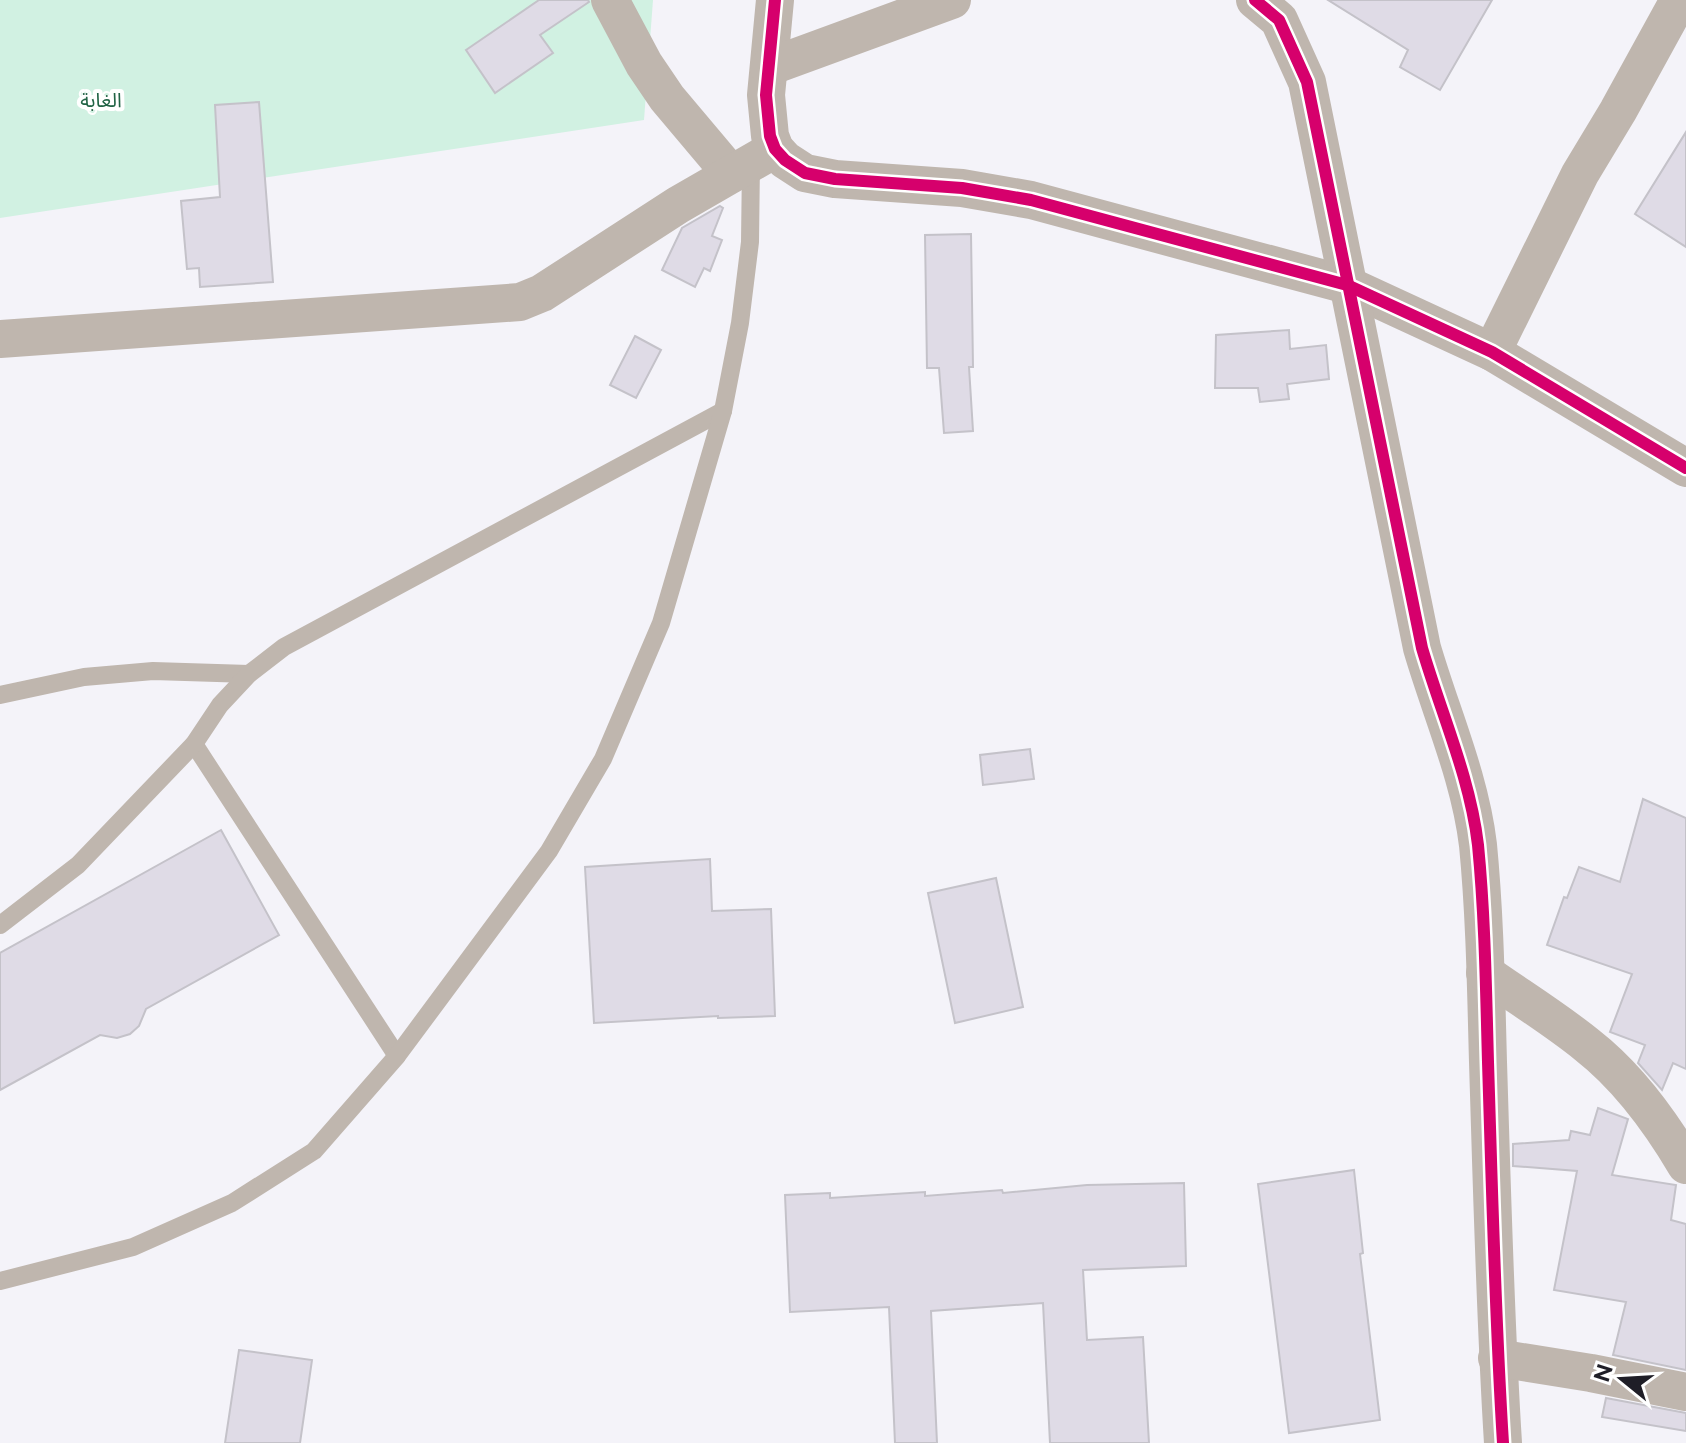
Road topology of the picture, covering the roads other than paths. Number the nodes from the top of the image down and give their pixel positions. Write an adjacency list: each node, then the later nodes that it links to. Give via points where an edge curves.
1 (610, 0): 7 (street, via 667,98)
2 (775, 0): 6 (street)
3 (952, 0): 6 (street)
4 (1679, 0): 10 (street, via 1580,174)
5 (1275, 7): 8 (street, via 1307,82)
6 (769, 67): 7 (street, via 770,136)
7 (752, 162): 8 (street, via 785,160 805,173 835,179 962,188 1031,200); 9 (street, via 520,302); 11 (lane, via 750,242)
8 (1347, 285): 10 (street); 17 (street, via 1422,648 1466,781 1477,844)
9 (0, 339)
10 (1492, 352): 12 (street)
11 (723, 411): 13 (lane, via 284,647); 18 (lane, via 661,623 603,759 549,851)
12 (1686, 468)
13 (249, 674): 14 (lane, via 153,671 84,677); 15 (lane)
14 (0, 695)
15 (194, 744): 16 (lane, via 78,865); 18 (lane)
16 (0, 925)
17 (1485, 973): 19 (street, via 1589,1046 1634,1090); 21 (street)
18 (397, 1056): 20 (lane, via 314,1151 232,1203 133,1247)
19 (1686, 1165)
20 (0, 1281)
21 (1497, 1358): 22 (street); 23 (street)
22 (1686, 1392)
23 (1503, 1443)

